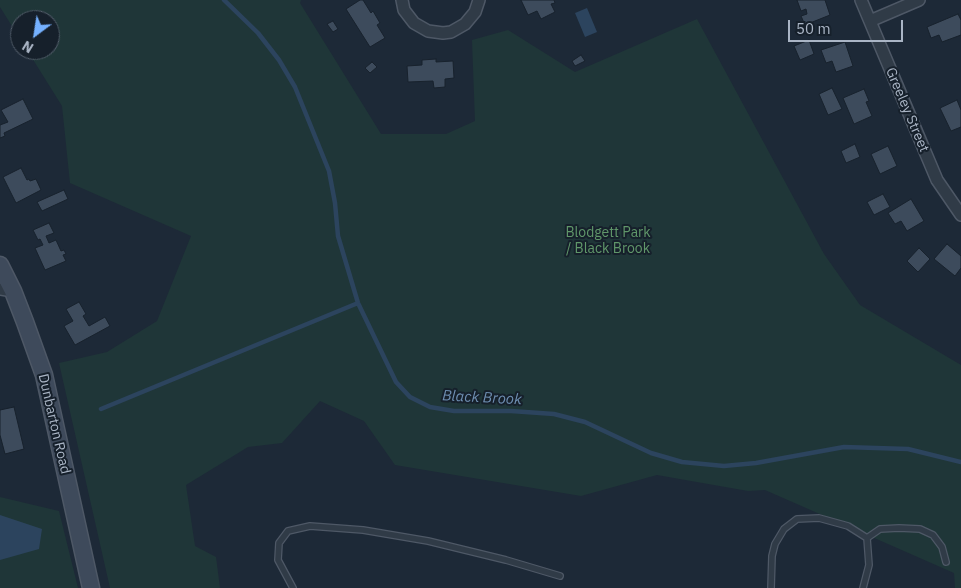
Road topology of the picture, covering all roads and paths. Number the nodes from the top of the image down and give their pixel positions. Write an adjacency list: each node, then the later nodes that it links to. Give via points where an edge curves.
1 (402, 0): 2 (street, via 404,10 414,23 428,31 443,33 465,24 475,12)
2 (478, 0)
3 (861, 0): 5 (street, Greeley Street)
4 (919, 0): 5 (street)
5 (870, 21): 6 (street, Greeley Street, via 937,180)
6 (961, 215)
7 (0, 265): 8 (street, Dunbarton Road)
8 (7, 290): 12 (street, Dunbarton Road, via 44,375)
9 (867, 538): 10 (lane, via 880,529 920,529 934,535 942,546); 14 (lane, via 848,526 819,518 797,519 784,529 775,544); 15 (lane, via 869,565)
10 (946, 562)
11 (560, 576): 13 (lane, via 428,541 363,530 310,526 288,531 279,542 278,560)
12 (91, 588)
13 (293, 588)
14 (772, 588)
15 (863, 588)

